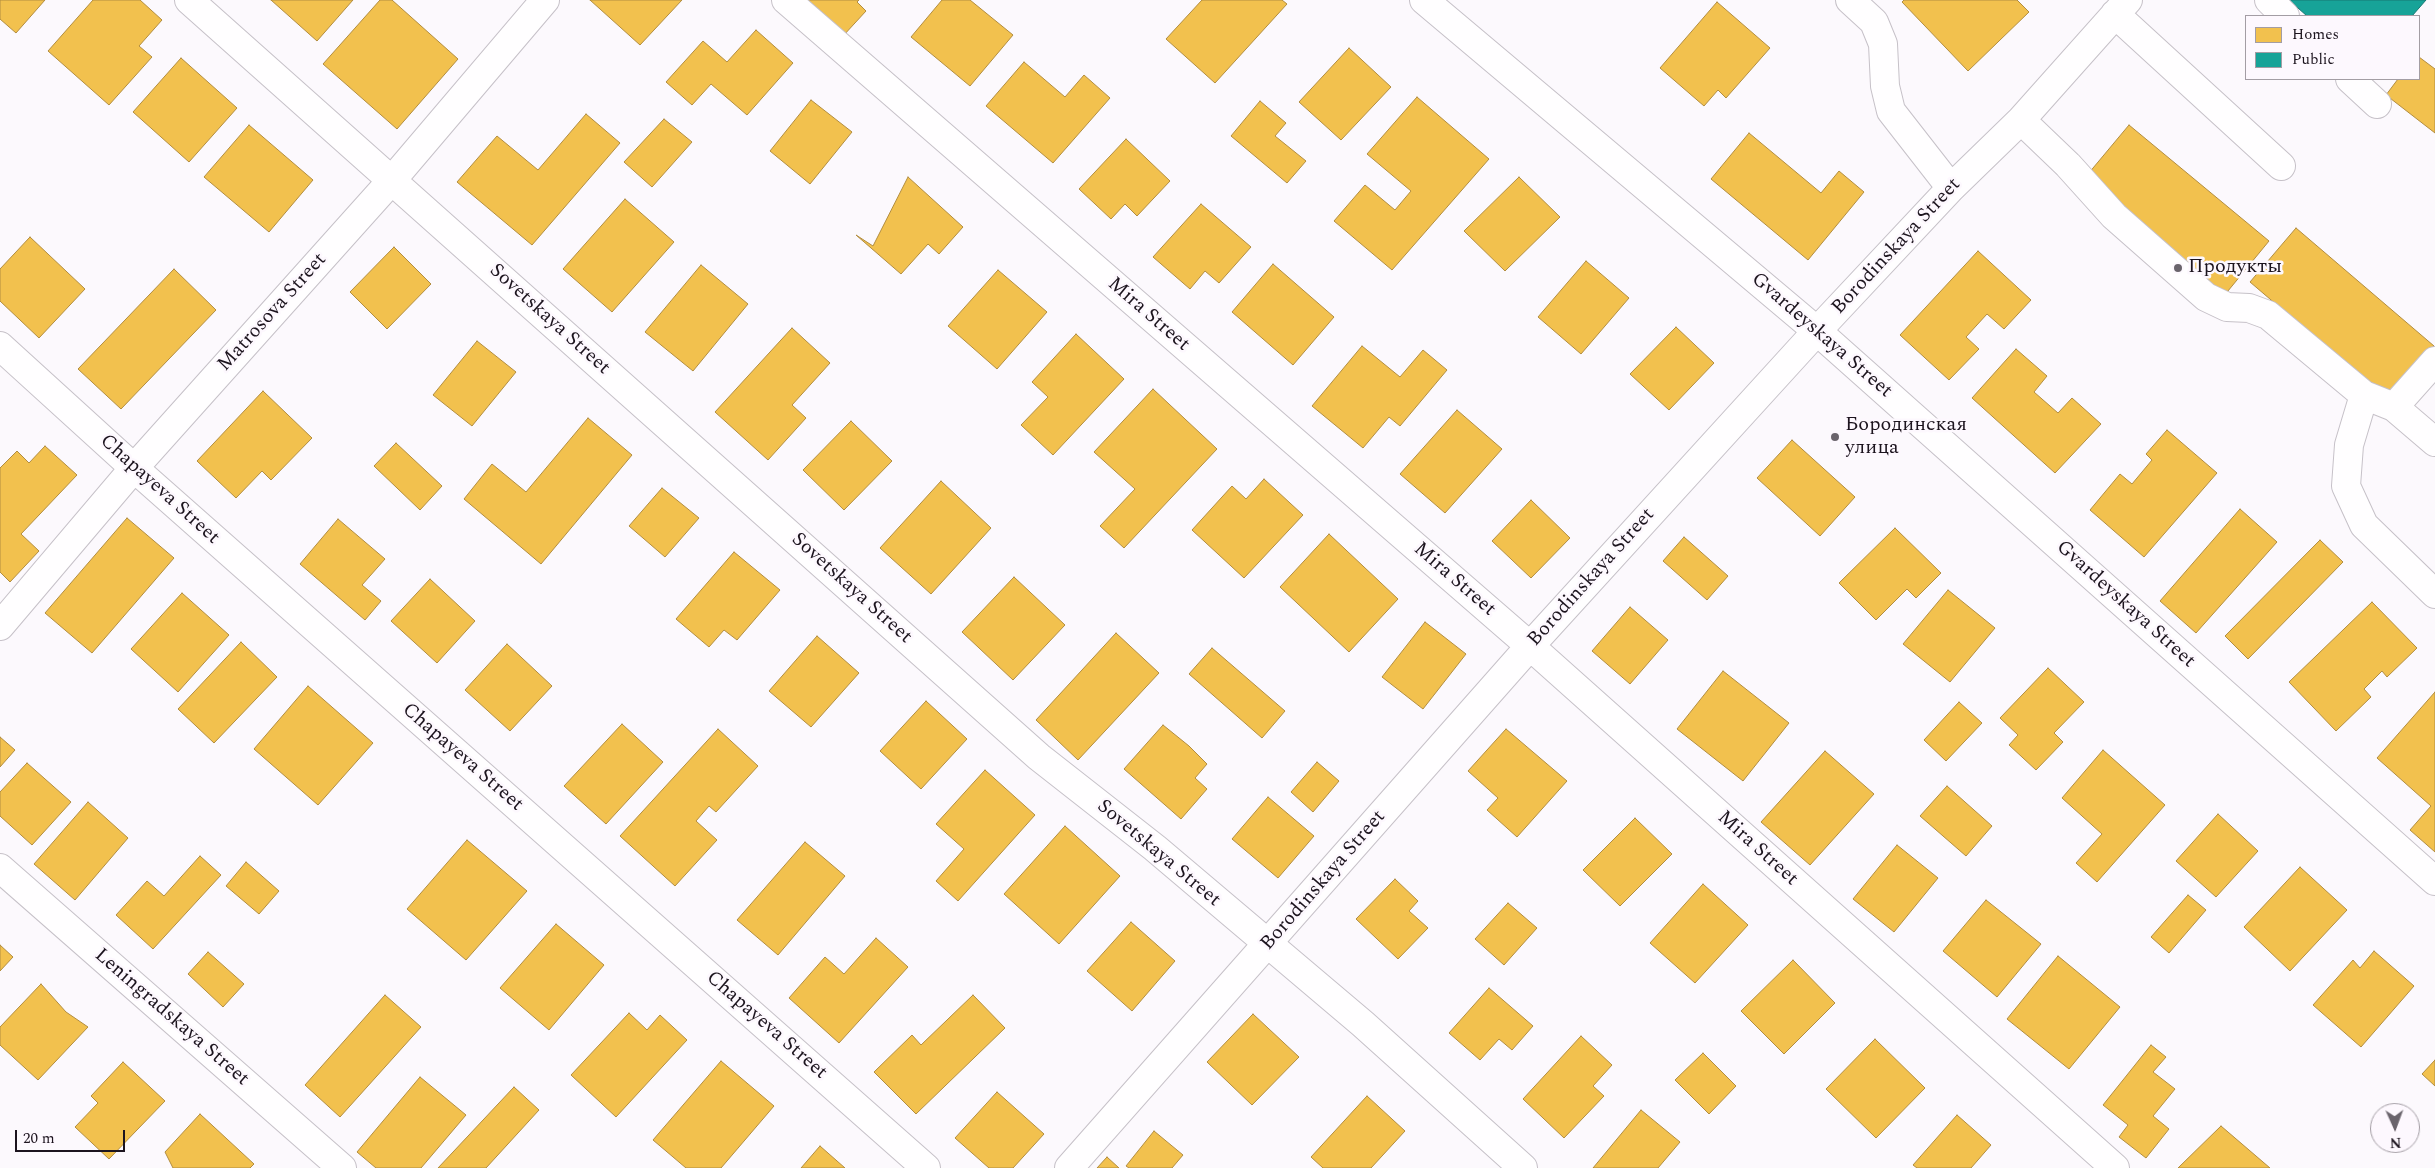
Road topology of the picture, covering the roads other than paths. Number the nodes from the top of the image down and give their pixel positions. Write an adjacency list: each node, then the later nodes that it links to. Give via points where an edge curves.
1 (189, 0): 13 (street, Sovetskaya Street)
2 (545, 0): 13 (street, Matrosova Street)
3 (786, 0): 24 (street, Mira Street)
4 (1424, 0): 15 (street, Gvardeyskaya Street)
5 (1850, 0): 14 (street, via 1874,22 1883,44 1885,86 1891,111)
6 (2268, 0): 8 (street)
7 (2122, 7): 11 (street, Borodinskaya Street); 12 (street)
8 (2284, 15)
9 (2351, 80): 10 (street)
10 (2377, 104)
11 (2021, 120): 14 (street, Borodinskaya Street); 18 (street, via 2114,216 2206,297 2227,307 2249,308 2268,315)
12 (2281, 166)
13 (392, 180): 21 (street, Matrosova Street); 27 (street, Sovetskaya Street, via 1039,757 1155,848)
14 (1951, 188): 15 (street, Borodinskaya Street)
15 (1817, 331): 24 (street, Borodinskaya Street); 26 (street, Gvardeyskaya Street)
16 (0, 346): 21 (street, Chapayeva Street)
17 (2435, 361): 19 (street)
18 (2364, 395): 19 (street); 22 (street, via 2349,445 2346,486 2364,525)
19 (2394, 407): 20 (street)
20 (2435, 442)
21 (134, 468): 23 (street, Matrosova Street); 29 (street, Chapayeva Street)
22 (2435, 594)
23 (0, 626)
24 (1530, 646): 27 (street, Borodinskaya Street); 32 (street, Mira Street)
25 (0, 868): 28 (street, Leningradskaya Street)
26 (2435, 881)
27 (1268, 946): 30 (street, Borodinskaya Street); 31 (street, Sovetskaya Street, via 1363,1024)
28 (342, 1168)
29 (926, 1168)
30 (1069, 1168)
31 (1523, 1168)
32 (2115, 1168)

